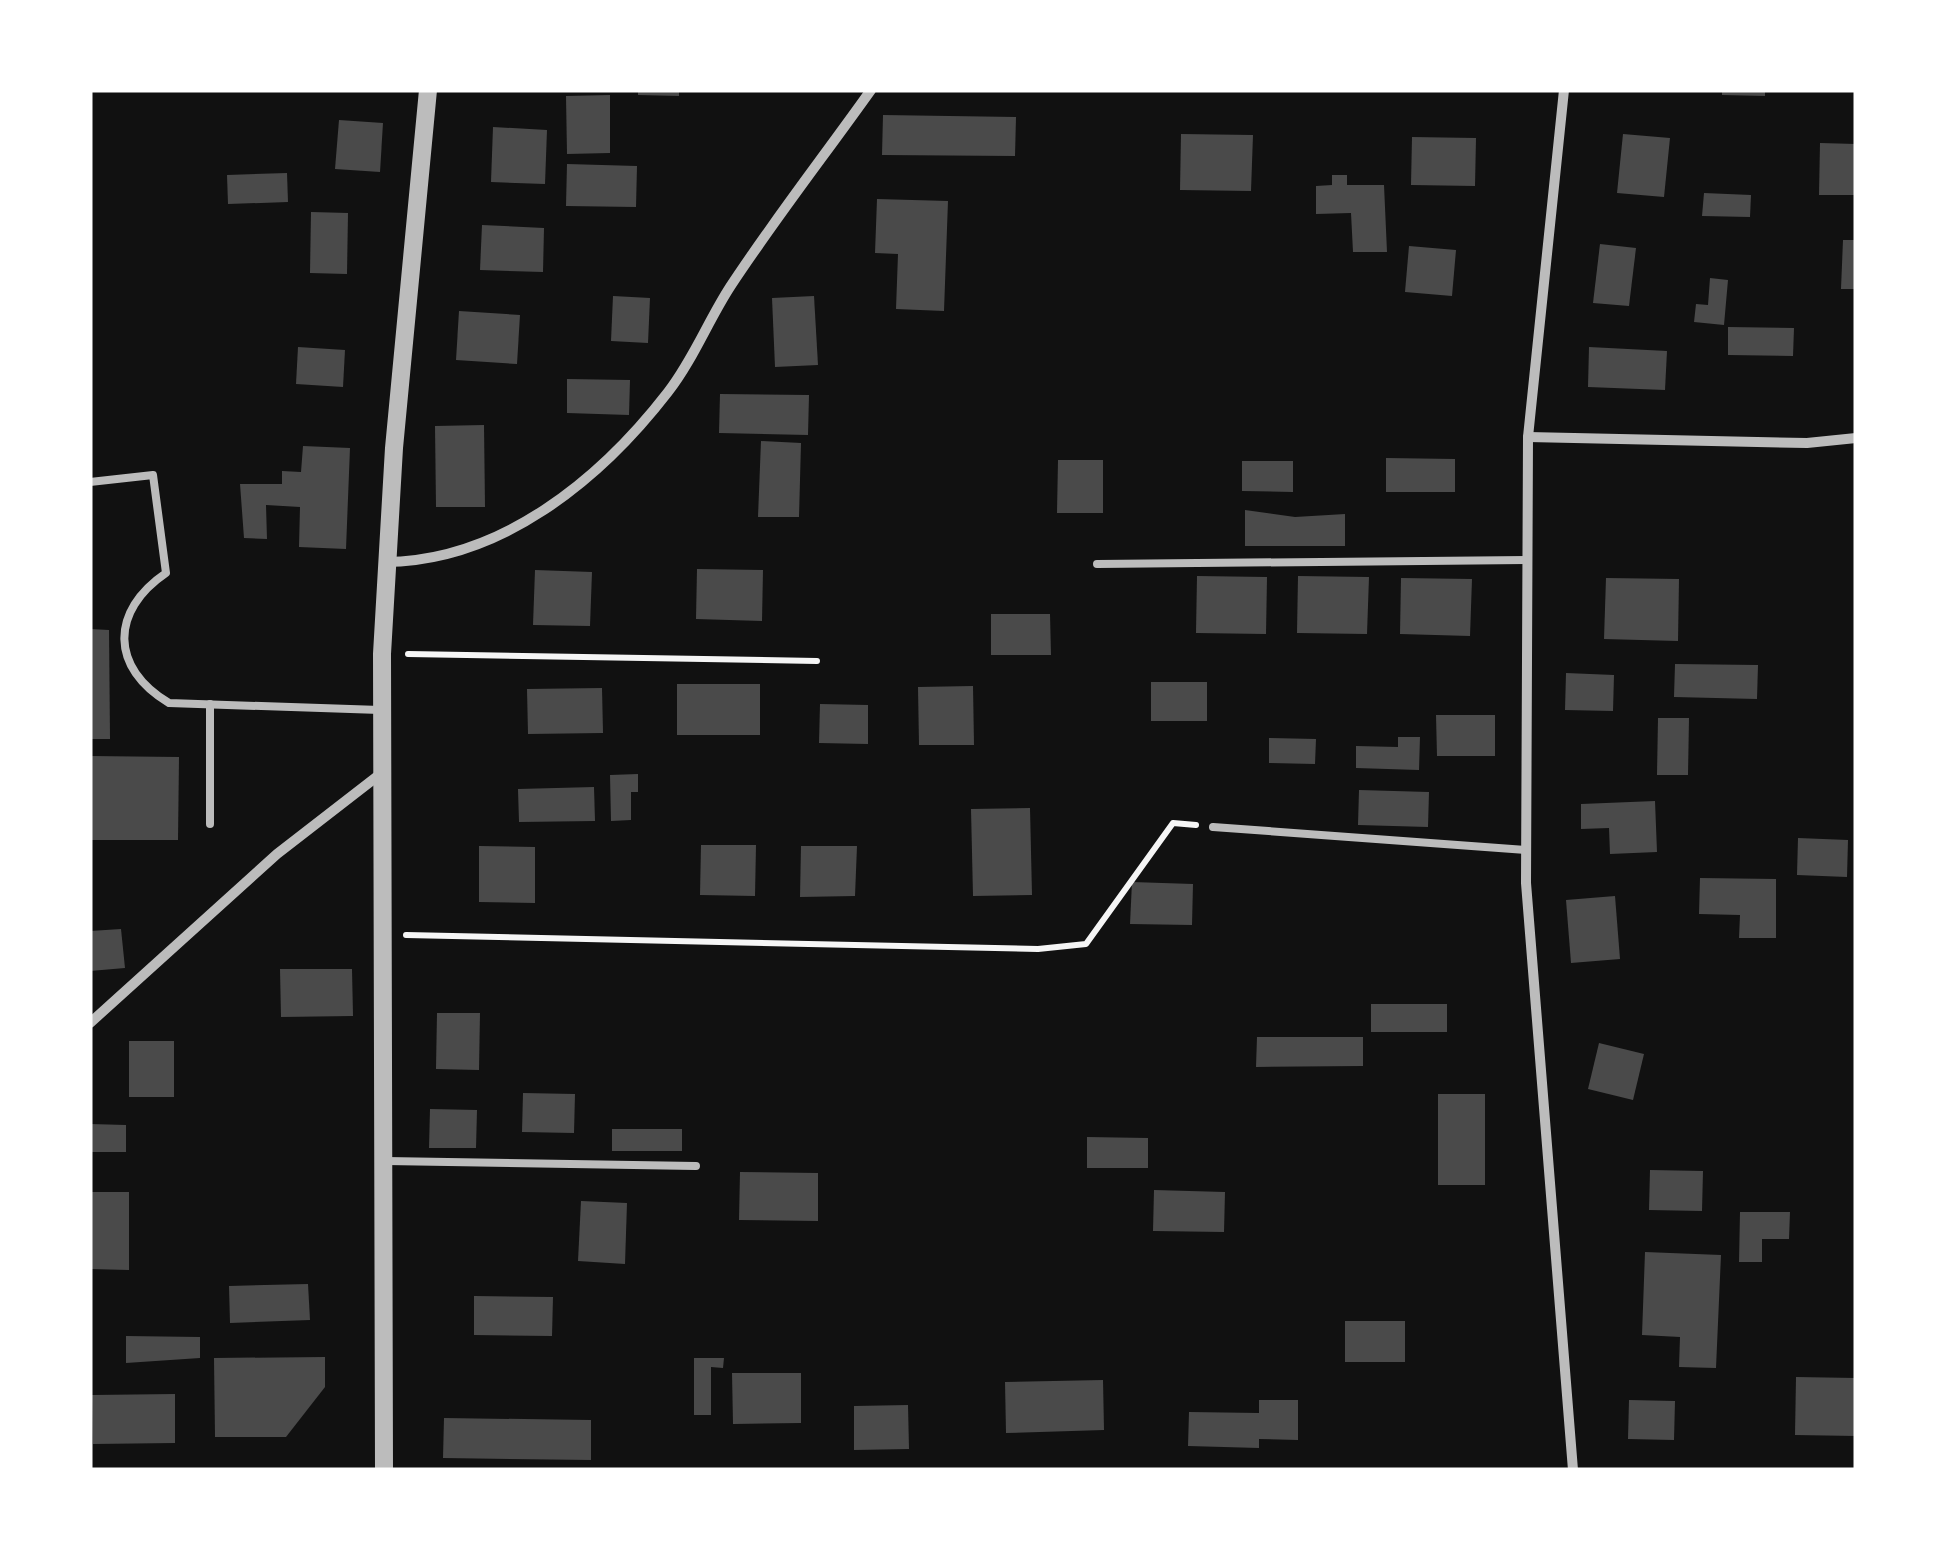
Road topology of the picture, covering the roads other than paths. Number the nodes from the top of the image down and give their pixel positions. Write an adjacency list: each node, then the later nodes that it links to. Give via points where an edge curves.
1 (428, 90): 8 (street)
2 (872, 90): 8 (street, via 729,288 670,390 606,461 538,516 456,552)
3 (1564, 90): 4 (street)
4 (1528, 437): 5 (street, via 1807,443); 7 (street)
5 (1856, 438)
6 (90, 482): 10 (lane, via 154,476 166,573 132,605 125,651 148,691 169,703)
7 (1527, 560): 9 (lane); 15 (street)
8 (385, 562): 11 (street)
9 (1097, 564)
10 (210, 704): 11 (lane); 13 (lane)
11 (380, 710): 12 (street)
12 (379, 775): 16 (street, via 277,854); 17 (street)
13 (210, 824)
14 (1213, 827): 15 (lane)
15 (1526, 850): 20 (street)
16 (90, 1022)
17 (382, 1161): 18 (lane); 19 (street)
18 (696, 1166)
19 (384, 1470)
20 (1573, 1470)

